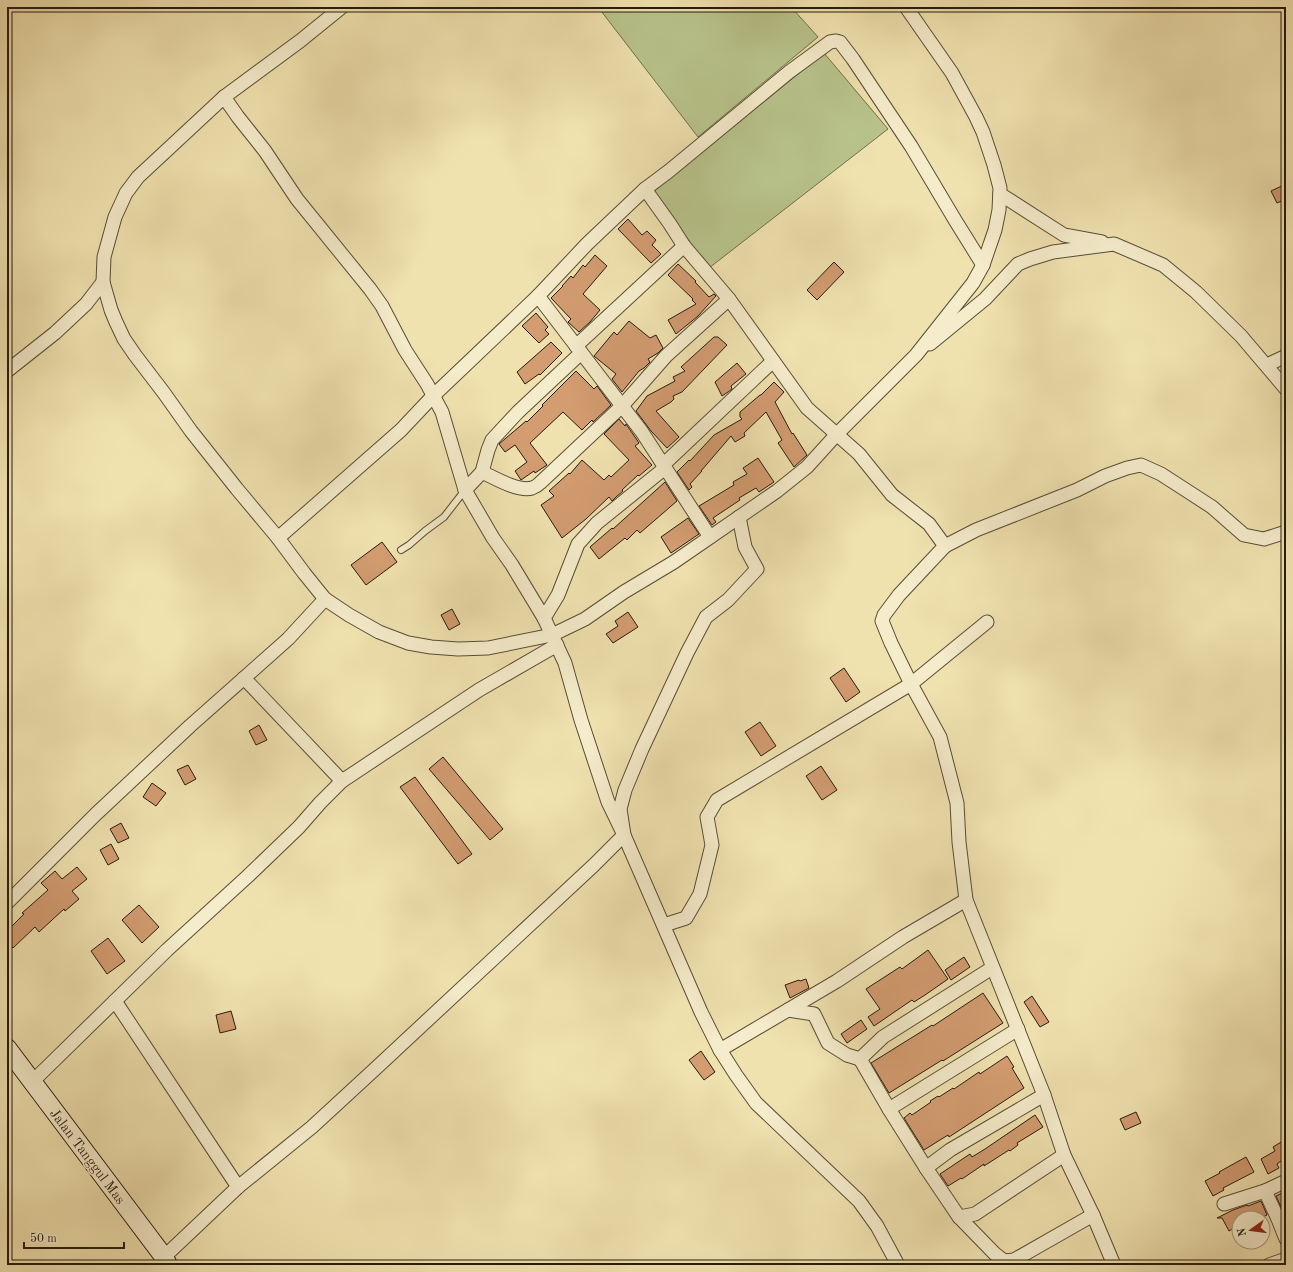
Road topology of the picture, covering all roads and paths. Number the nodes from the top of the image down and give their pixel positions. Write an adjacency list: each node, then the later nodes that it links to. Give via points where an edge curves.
1 (342, 7): 3 (street)
2 (906, 7): 5 (street, via 952,73 976,117 994,165)
3 (224, 98): 9 (street, via 138,177 126,193 109,236 104,256); 19 (street, via 265,151 297,199 382,306 405,350)
4 (645, 189): 7 (street); 8 (street, via 789,72 830,42 836,41 840,42 911,146); 10 (street, via 587,244)
5 (1000, 194): 6 (street, via 1064,235); 8 (street, via 995,230)
6 (1114, 244): 13 (street, via 1054,252 1018,264 979,304); 16 (street, via 1163,265 1196,292)
7 (684, 246): 11 (street); 12 (street)
8 (983, 265): 13 (street)
9 (103, 282): 17 (street, via 71,319); 28 (street, via 111,310 124,339 191,431)
10 (538, 296): 12 (street); 19 (street)
11 (729, 299): 15 (street); 20 (street, via 666,356)
12 (579, 349): 20 (street); 23 (street, via 492,440)
13 (916, 355): 21 (street)
14 (1286, 356): 16 (street)
15 (773, 361): 21 (street, via 807,408); 22 (street)
16 (1267, 365): 18 (street)
17 (7, 371)
18 (1286, 389)
19 (434, 396): 24 (street, via 445,418); 28 (street, via 402,430)
20 (622, 406): 22 (street); 23 (street, via 533,488 510,485)
21 (836, 435): 25 (street, via 807,466); 29 (street, via 859,454 892,495 929,524)
22 (664, 466): 27 (street); 32 (street, via 597,523 578,544 558,595)
23 (482, 472): 24 (street)
24 (465, 490): 30 (lane, via 444,517); 32 (street)
25 (739, 517): 27 (street); 38 (street, via 745,547 757,569 728,600 706,617 687,653 625,790 620,809)
26 (1286, 532): 29 (street, via 1264,539 1244,535 1212,507 1161,474 1141,465 1104,476 1077,490 976,530)
27 (710, 537): 34 (street)
28 (278, 538): 31 (street)
29 (945, 546): 36 (street, via 899,595 882,618 885,630)
30 (402, 550)
31 (325, 599): 34 (street, via 380,632 408,643 458,649); 35 (street, via 288,639)
32 (544, 618): 34 (street)
33 (987, 622): 36 (street)
34 (555, 640): 37 (street); 38 (street, via 565,663 608,802)
35 (244, 678): 37 (street); 40 (street, via 96,814)
36 (911, 684): 39 (street, via 940,737 957,803); 41 (street, via 717,800 707,817 712,845 700,894 686,918)
37 (342, 781): 43 (street, via 299,827)
38 (624, 835): 41 (street); 55 (street, via 375,1069 312,1126)
39 (966, 900): 42 (street); 44 (street)
40 (7, 903)
41 (664, 925): 47 (street)
42 (992, 968): 45 (street); 48 (street, via 883,1037)
43 (115, 1000): 49 (street); 55 (street)
44 (788, 1010): 47 (street); 48 (street, via 814,1014 828,1043 847,1055)
45 (1018, 1029): 50 (street); 51 (street)
46 (7, 1048): 49 (street, Jalan Tanggul Mas)
47 (720, 1050): 63 (street, via 756,1103 859,1201 877,1226)
48 (860, 1059): 51 (street)
49 (33, 1081): 62 (street, Jalan Tanggul Mas)
50 (1044, 1095): 52 (street); 53 (street, via 950,1150)
51 (889, 1109): 53 (street)
52 (1064, 1155): 58 (street); 59 (street, via 975,1214)
53 (926, 1168): 59 (street)
54 (1286, 1181): 56 (street)
55 (238, 1187): 62 (street)
56 (1265, 1191): 57 (street); 60 (street)
57 (1224, 1204)
58 (1093, 1215): 59 (street, via 1014,1260 1004,1261); 64 (street)
59 (959, 1217)
60 (1286, 1239)
61 (1286, 1259): 65 (street)
62 (166, 1261)
63 (898, 1265)
64 (1114, 1265)
65 (1269, 1265)

